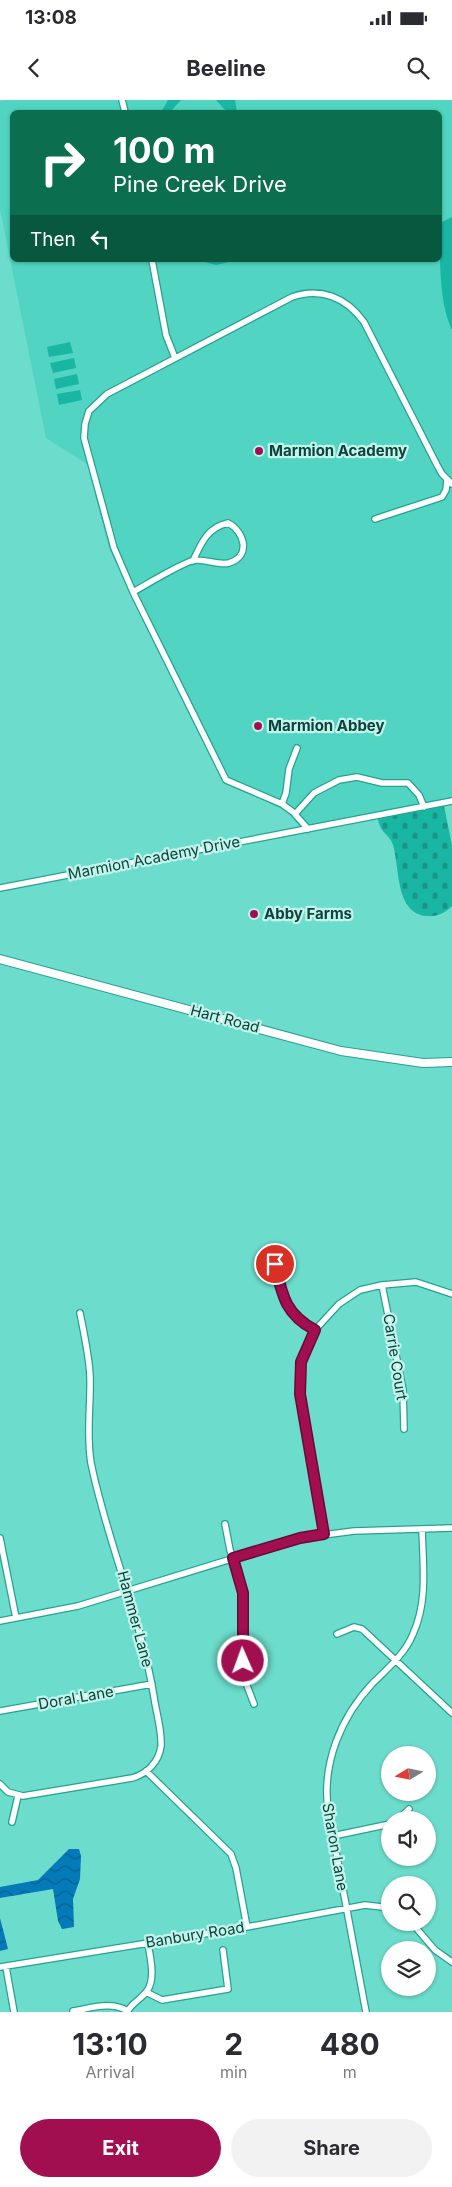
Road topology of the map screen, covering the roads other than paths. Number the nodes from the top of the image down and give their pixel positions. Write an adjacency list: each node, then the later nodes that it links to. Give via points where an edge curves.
1 (152, 262): 2 (street, via 166,335)
2 (175, 358): 3 (street, via 292,298 308,293 334,296 351,307 364,322 438,465); 8 (street, via 107,394 93,406 85,424 86,446 114,548)
3 (450, 482): 5 (street)
4 (452, 493): 5 (street)
5 (442, 497): 6 (street)
6 (375, 519)
7 (193, 560): 7 (street, via 219,564 238,558 244,549 240,533 228,522 217,525 201,543); 8 (street)
8 (133, 592): 11 (street, via 226,780)
9 (297, 748): 11 (street)
10 (452, 801): 12 (street, Marmion Academy Drive)
11 (282, 804): 13 (street)
12 (424, 807): 13 (street, via 419,794 408,784 382,783 357,777 338,780 314,793); 14 (street, Marmion Academy Drive)
13 (294, 814): 14 (street)
14 (308, 829): 15 (street, Marmion Academy Drive)
15 (0, 888)
16 (0, 959): 17 (street, Hart Road, via 340,1051 423,1063)
17 (452, 1062)
18 (275, 1264): 22 (street, via 283,1299 298,1321)
19 (382, 1285): 20 (street, via 416,1282); 22 (street, via 360,1290 339,1304); 23 (street, Carrie Court, via 402,1390)
20 (452, 1294)
21 (80, 1312): 30 (street, Hammer Lane, via 90,1377 91,1461)
22 (315, 1330): 27 (street, via 301,1362 300,1394)
23 (404, 1430)
24 (225, 1524): 29 (street)
25 (452, 1528): 26 (street)
26 (422, 1529): 27 (street); 34 (street, Sharon Lane, via 422,1613 412,1637)
27 (324, 1534): 29 (street)
28 (0, 1538): 31 (street)
29 (233, 1558): 30 (street); 37 (street, via 243,1593 242,1642 246,1683)
30 (129, 1592): 31 (street); 35 (street, Hammer Lane)
31 (16, 1618): 32 (street)
32 (0, 1621)
33 (336, 1634): 34 (street, via 354,1627 362,1629)
34 (396, 1659): 38 (street); 46 (street, Sharon Lane, via 359,1698 340,1729 326,1794)
35 (152, 1684): 39 (street, Doral Lane); 41 (street, Hammer Lane, via 160,1747 155,1762)
36 (452, 1703): 38 (street)
37 (254, 1704)
38 (447, 1708): 40 (street)
39 (0, 1711)
40 (452, 1713)
41 (146, 1771): 43 (street, via 132,1778); 49 (street, via 231,1854)
42 (0, 1784): 43 (street)
43 (18, 1796): 44 (street)
44 (12, 1822)
45 (381, 1826): 46 (street)
46 (333, 1836): 48 (street, Sharon Lane)
47 (381, 1907): 48 (street, Banbury Road)
48 (347, 1908): 49 (street, Banbury Road); 59 (street, Sharon Lane)
49 (247, 1927): 51 (street, Banbury Road)
50 (419, 1931): 53 (street, via 435,1950)
51 (148, 1943): 54 (street, Banbury Road); 55 (street, via 152,1972)
52 (223, 1950): 55 (street, via 228,1989 162,2000)
53 (452, 1962)
54 (3, 1967): 57 (street)
55 (146, 1992): 58 (street)
56 (73, 2011): 58 (street, via 117,2005)
57 (14, 2012)
58 (127, 2012)
59 (366, 2012)

